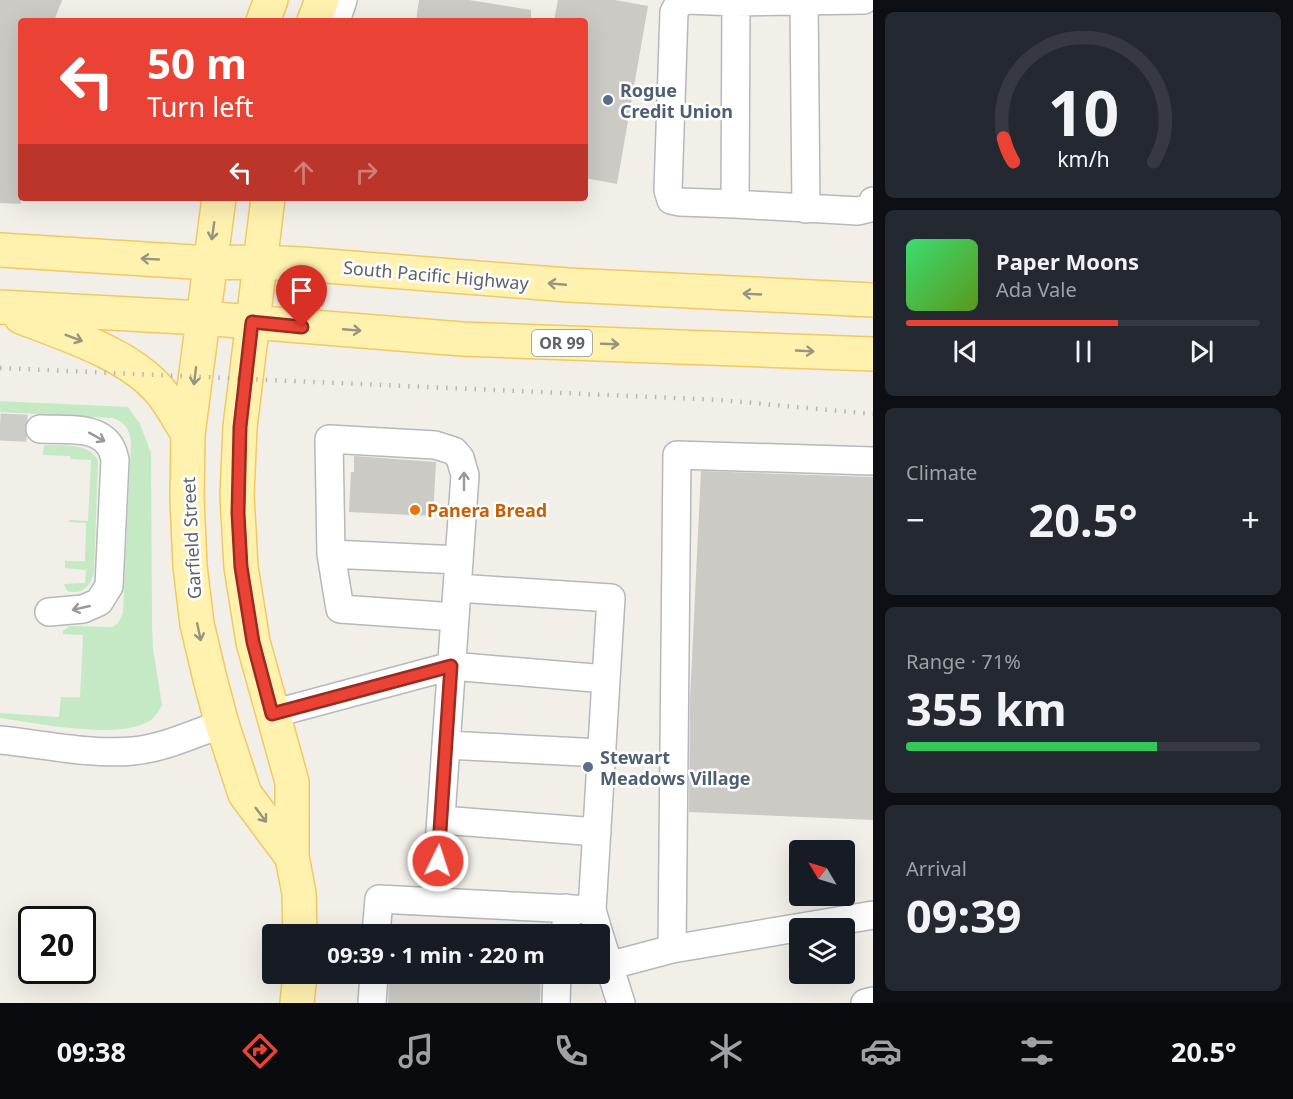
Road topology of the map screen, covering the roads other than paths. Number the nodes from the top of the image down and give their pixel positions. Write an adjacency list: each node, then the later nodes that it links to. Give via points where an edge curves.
1 (271, 0): 7 (main road)
2 (322, 0): 8 (main road)
3 (343, 0): 9 (street)
4 (804, 0): 5 (street); 6 (street); 14 (street)
5 (864, 0)
6 (736, 1): 13 (street); 13 (street, via 688,0 679,3 674,12 668,190 671,200 680,202)
7 (264, 18)
8 (315, 18)
9 (337, 18)
10 (219, 201): 17 (main road, Garfield Street, one-way to 17)
11 (268, 201): 16 (main road, Garfield Street)
12 (873, 201): 14 (street, via 870,208 858,212)
13 (735, 204): 14 (street)
14 (806, 209)
15 (0, 250): 17 (main road, South Pacific Highway, one-way to 15)
16 (260, 262): 17 (main road, South Pacific Highway); 18 (main road, South Pacific Highway, one-way to 16, via 568,285); 21 (main road, Garfield Street)
17 (209, 264): 20 (main road, Garfield Street)
18 (873, 300)
19 (0, 308): 20 (main road, OR 99); 24 (main road, one-way to 24, via 119,359 160,390)
20 (202, 318): 21 (main road, OR 99); 24 (main road, Garfield Street, one-way to 24)
21 (252, 322): 22 (main road, OR 99, one-way to 22, via 462,339); 33 (main road, Garfield Street, via 240,427 241,567 253,642)
22 (873, 354)
23 (40, 429): 29 (street, one-way to 29, via 100,436 111,447 115,460 109,586 99,602 83,609)
24 (188, 434): 34 (main road, Garfield Street, one-way to 34, via 190,566 197,624)
25 (873, 461): 47 (street, via 677,455)
26 (331, 554): 27 (street); 27 (street, one-way to 26, via 465,475 454,451 435,445 329,439); 30 (street, via 339,609)
27 (459, 560): 28 (street)
28 (457, 588): 30 (street); 32 (street, via 611,598)
29 (49, 612)
30 (455, 617): 31 (street)
31 (451, 666): 32 (street); 33 (street); 36 (street)
32 (606, 679): 37 (street)
33 (272, 714): 40 (main road, Garfield Street, via 292,782)
34 (222, 724): 35 (street, via 134,751); 40 (main road, Garfield Street, one-way to 40, via 245,794)
35 (0, 740)
36 (446, 745): 37 (street); 38 (street)
37 (601, 753): 39 (street)
38 (441, 820): 39 (street); 41 (street)
39 (597, 832): 46 (street)
40 (292, 857): 44 (main road, Garfield Street)
41 (435, 902): 43 (street); 45 (street, via 379,899)
42 (873, 915): 47 (street)
43 (566, 922)
44 (300, 924)
45 (377, 924)
46 (597, 924)
47 (672, 948): 48 (street)
48 (610, 965)
49 (610, 972): 57 (street)
50 (299, 984): 54 (main road)
51 (373, 984): 55 (street)
52 (557, 984): 56 (street)
53 (873, 1001): 58 (street)
54 (297, 1003)
55 (372, 1003)
56 (556, 1003)
57 (621, 1003)
58 (865, 1003)

